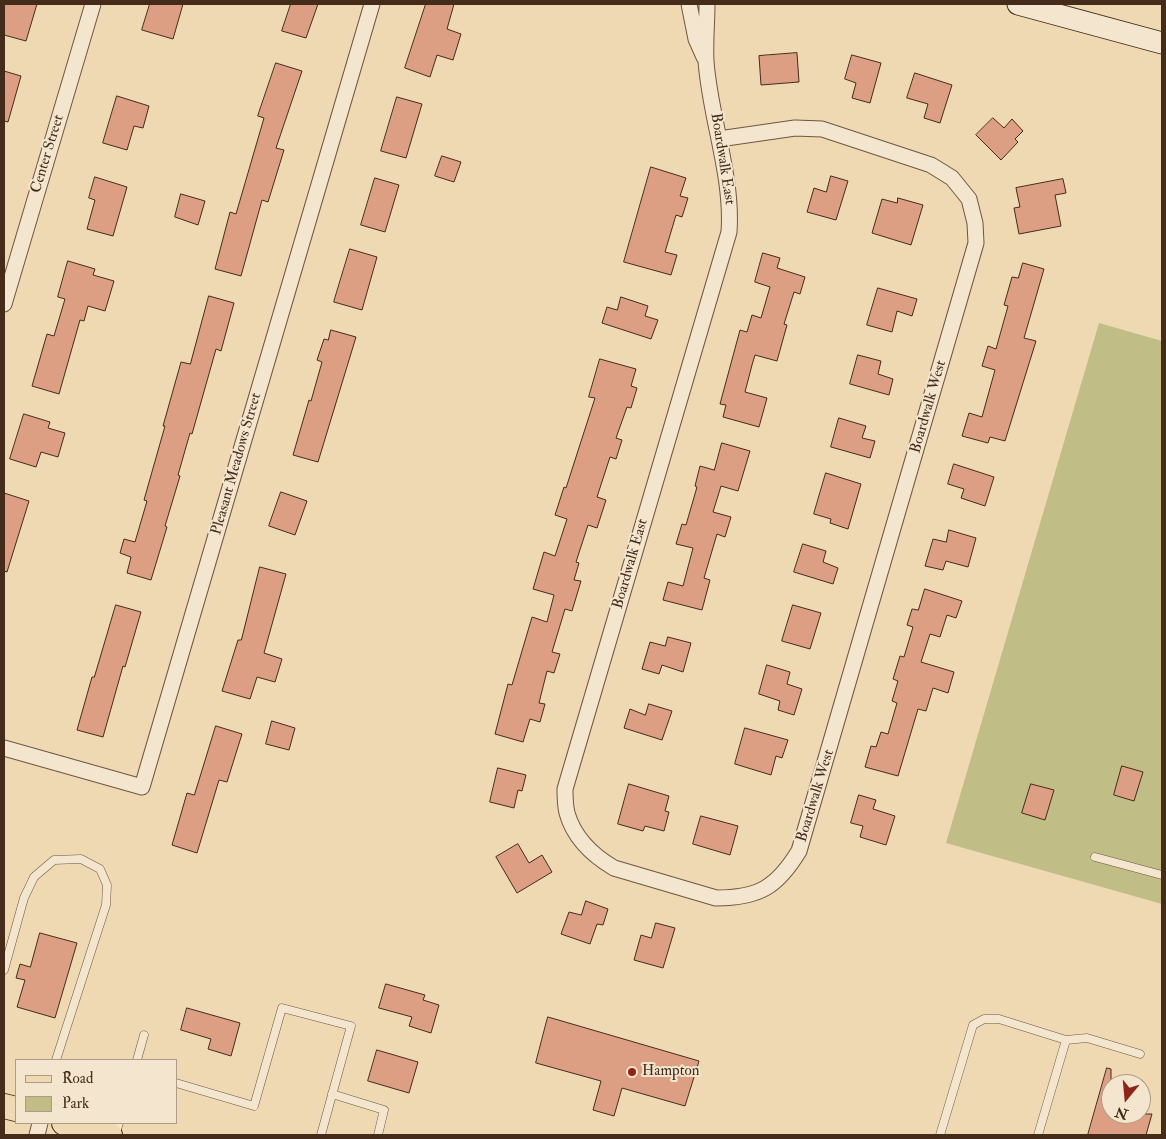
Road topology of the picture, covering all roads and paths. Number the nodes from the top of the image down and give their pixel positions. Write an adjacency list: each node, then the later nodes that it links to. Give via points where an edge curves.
1 (93, 4): 9 (street, Center Street)
2 (372, 4): 10 (street, Pleasant Meadows Street, via 142,787)
3 (688, 4): 7 (street, Boardwalk East, via 696,39)
4 (707, 4): 7 (street, Boardwalk East)
5 (1018, 4): 6 (street)
6 (1162, 43)
7 (706, 61): 8 (street, Boardwalk East)
8 (719, 139): 12 (street, Boardwalk East, via 730,210 729,232 565,789 566,812 587,849 600,860 614,868 716,898 754,894 771,885); 12 (street, Boardwalk West, via 795,128 822,129 931,165 952,178 969,199 975,223 976,244 811,815 799,851)
9 (4, 304)
10 (4, 748)
11 (1095, 857): 13 (lane)
12 (787, 870)
13 (1162, 875)
14 (4, 970): 18 (lane, via 24,898 34,877 54,860 81,859 100,869 106,885 106,906)
15 (144, 1034): 19 (lane)
16 (1066, 1040): 17 (lane, via 1087,1038); 26 (lane, via 1000,1019 984,1019 973,1025); 27 (lane)
17 (1140, 1054)
18 (56, 1059)
19 (137, 1059)
20 (178, 1083): 21 (lane, via 254,1106 282,1008 351,1026)
21 (332, 1094): 24 (lane); 25 (lane, via 384,1110)
22 (68, 1124): 23 (main road)
23 (110, 1135)
24 (321, 1135)
25 (378, 1135)
26 (940, 1135)
27 (1038, 1135)

